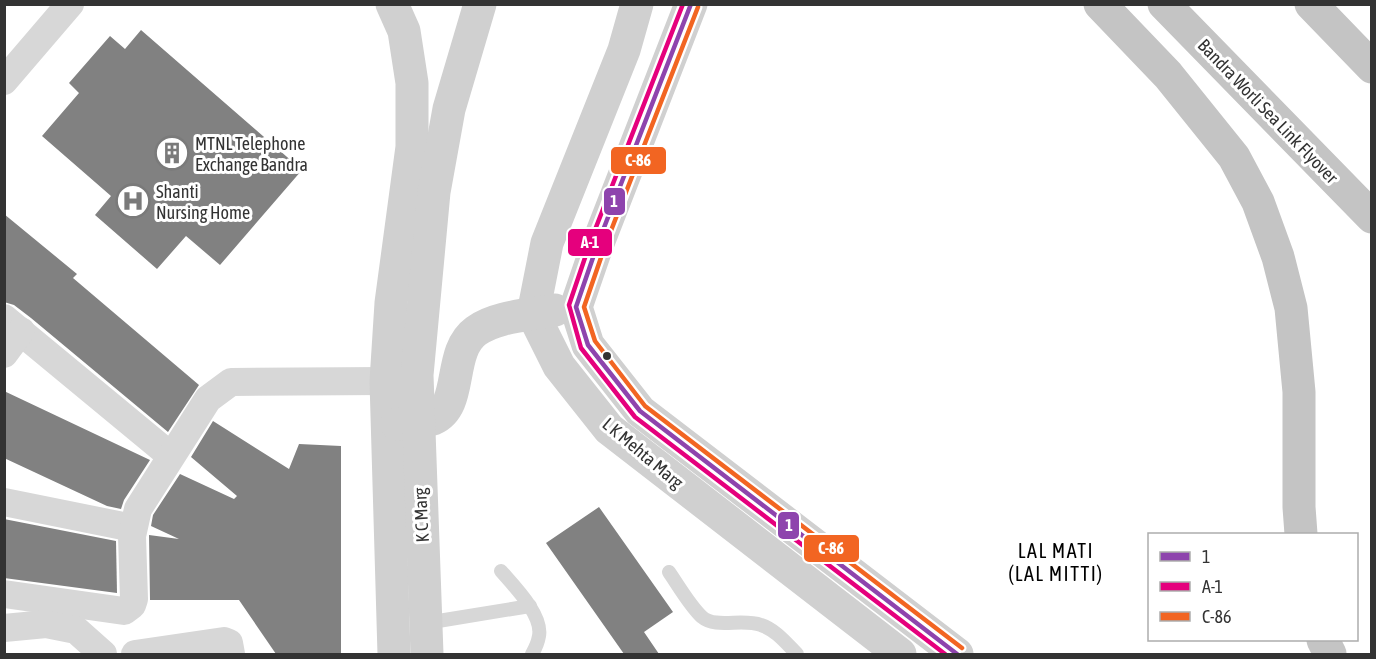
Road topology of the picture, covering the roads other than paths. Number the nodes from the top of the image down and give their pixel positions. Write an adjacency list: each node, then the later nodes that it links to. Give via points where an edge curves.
1 (69, 4): 10 (street)
2 (392, 4): 16 (main road, via 404,31 412,83 412,147 391,303)
3 (480, 4): 16 (main road, via 449,109)
4 (637, 4): 13 (main road, via 624,50 547,243)
5 (691, 4): 12 (main road)
6 (1100, 4): 22 (highway, via 1168,75 1234,157 1258,202 1291,308 1299,392)
7 (1164, 4): 11 (highway, Bandra Worli Sea Link Flyover)
8 (1311, 4): 9 (highway)
9 (1371, 67)
10 (4, 81)
11 (1371, 217)
12 (576, 307): 13 (main road); 36 (main road, L K Mehta Marg, via 588,345 640,411)
13 (533, 314): 17 (main road, via 498,321 475,332 464,343 458,358 447,407 442,414); 35 (main road, L K Mehta Marg, via 559,366 609,429)
14 (13, 324): 15 (street); 19 (street)
15 (4, 354)
16 (401, 378): 17 (main road, K C Marg); 18 (main road, K C Marg); 19 (street, via 231,382 208,399)
17 (418, 422): 18 (main road); 28 (main road, K C Marg)
18 (386, 425): 32 (main road, K C Marg)
19 (171, 456): 21 (street, via 138,509)
20 (4, 502): 21 (street)
21 (134, 528): 25 (street, via 134,598 130,608)
22 (1301, 533)
23 (501, 571): 26 (lane)
24 (669, 572): 34 (lane, via 703,617 715,624 737,621 761,625 777,634)
25 (4, 594)
26 (530, 606): 28 (lane); 33 (lane, via 539,626)
27 (4, 628): 29 (street, via 46,624 76,630)
28 (427, 639)
29 (103, 654)
30 (135, 654): 31 (street, via 224,641)
31 (231, 654)
32 (394, 654)
33 (532, 654)
34 (797, 654)
35 (900, 654)
36 (957, 654)

